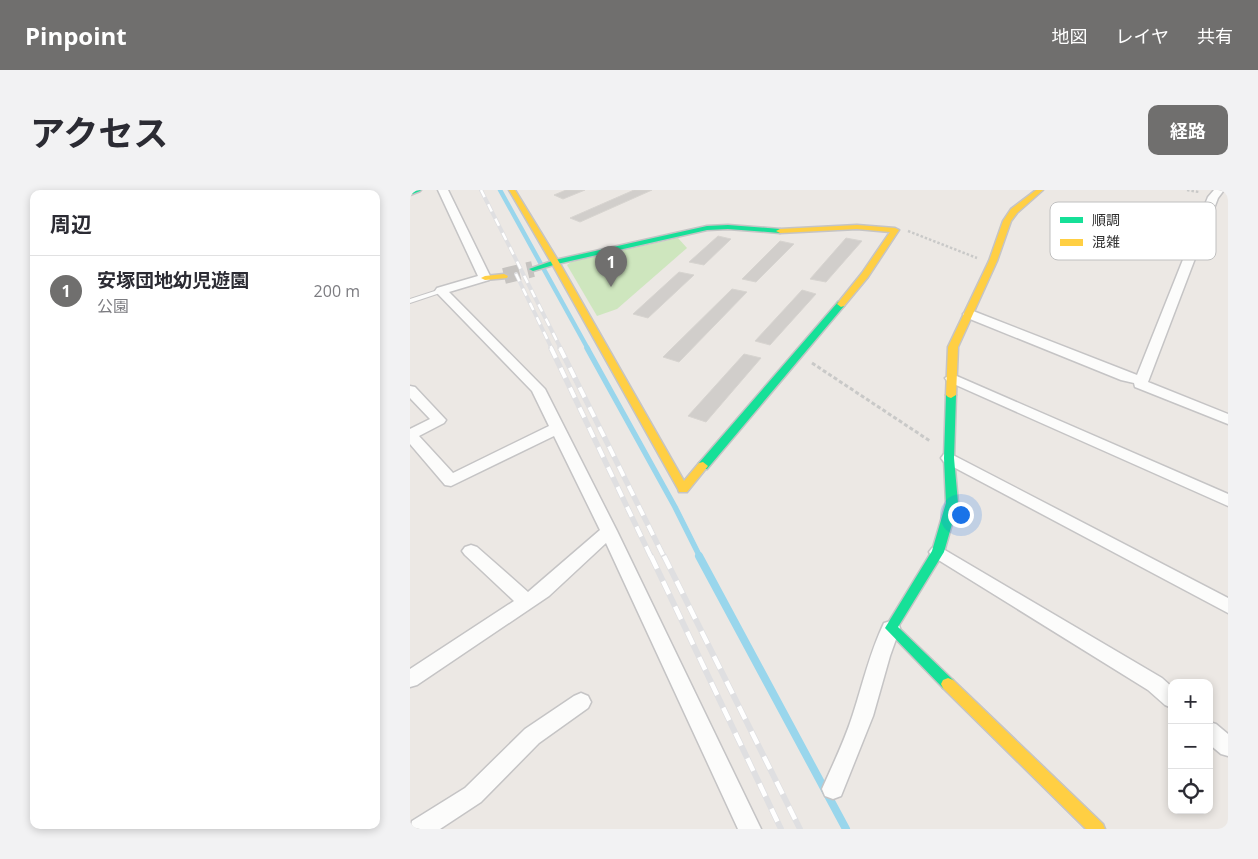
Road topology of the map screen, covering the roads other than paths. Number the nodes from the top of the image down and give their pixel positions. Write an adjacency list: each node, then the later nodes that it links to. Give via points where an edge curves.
1 (418, 190): 6 (street)
2 (443, 190): 11 (street)
3 (512, 190): 9 (street)
4 (1040, 190): 14 (street, via 1010,216)
5 (1219, 190): 7 (street)
6 (410, 193)
7 (1211, 202)
8 (1189, 260): 16 (street)
9 (543, 266): 9 (street, via 707,228 730,226 793,231 877,227 895,230 866,275 683,489)
10 (504, 276): 11 (street)
11 (485, 278): 12 (street)
12 (441, 291): 13 (lane); 19 (street, via 538,389)
13 (410, 301)
14 (968, 314): 15 (street, via 953,347); 16 (street, via 1126,377)
15 (952, 378): 21 (street); 22 (street)
16 (1142, 380): 18 (street, via 1140,384)
17 (410, 390): 20 (street, via 439,420)
18 (1228, 419)
19 (557, 428): 20 (street, via 451,482); 23 (street)
20 (410, 435)
21 (949, 456): 25 (street, via 952,502); 27 (street)
22 (1228, 500)
23 (609, 531): 26 (street, via 542,592); 36 (street)
24 (471, 551): 26 (street)
25 (938, 552): 28 (street); 30 (street)
26 (526, 601): 29 (street)
27 (1228, 606)
28 (891, 628): 34 (street, via 863,716); 37 (street)
29 (411, 677)
30 (1168, 696)
31 (581, 702): 35 (street, via 532,736 472,795)
32 (1213, 734): 33 (street)
33 (1228, 747)
34 (833, 789)
35 (420, 829)
36 (750, 829)
37 (1097, 829)

